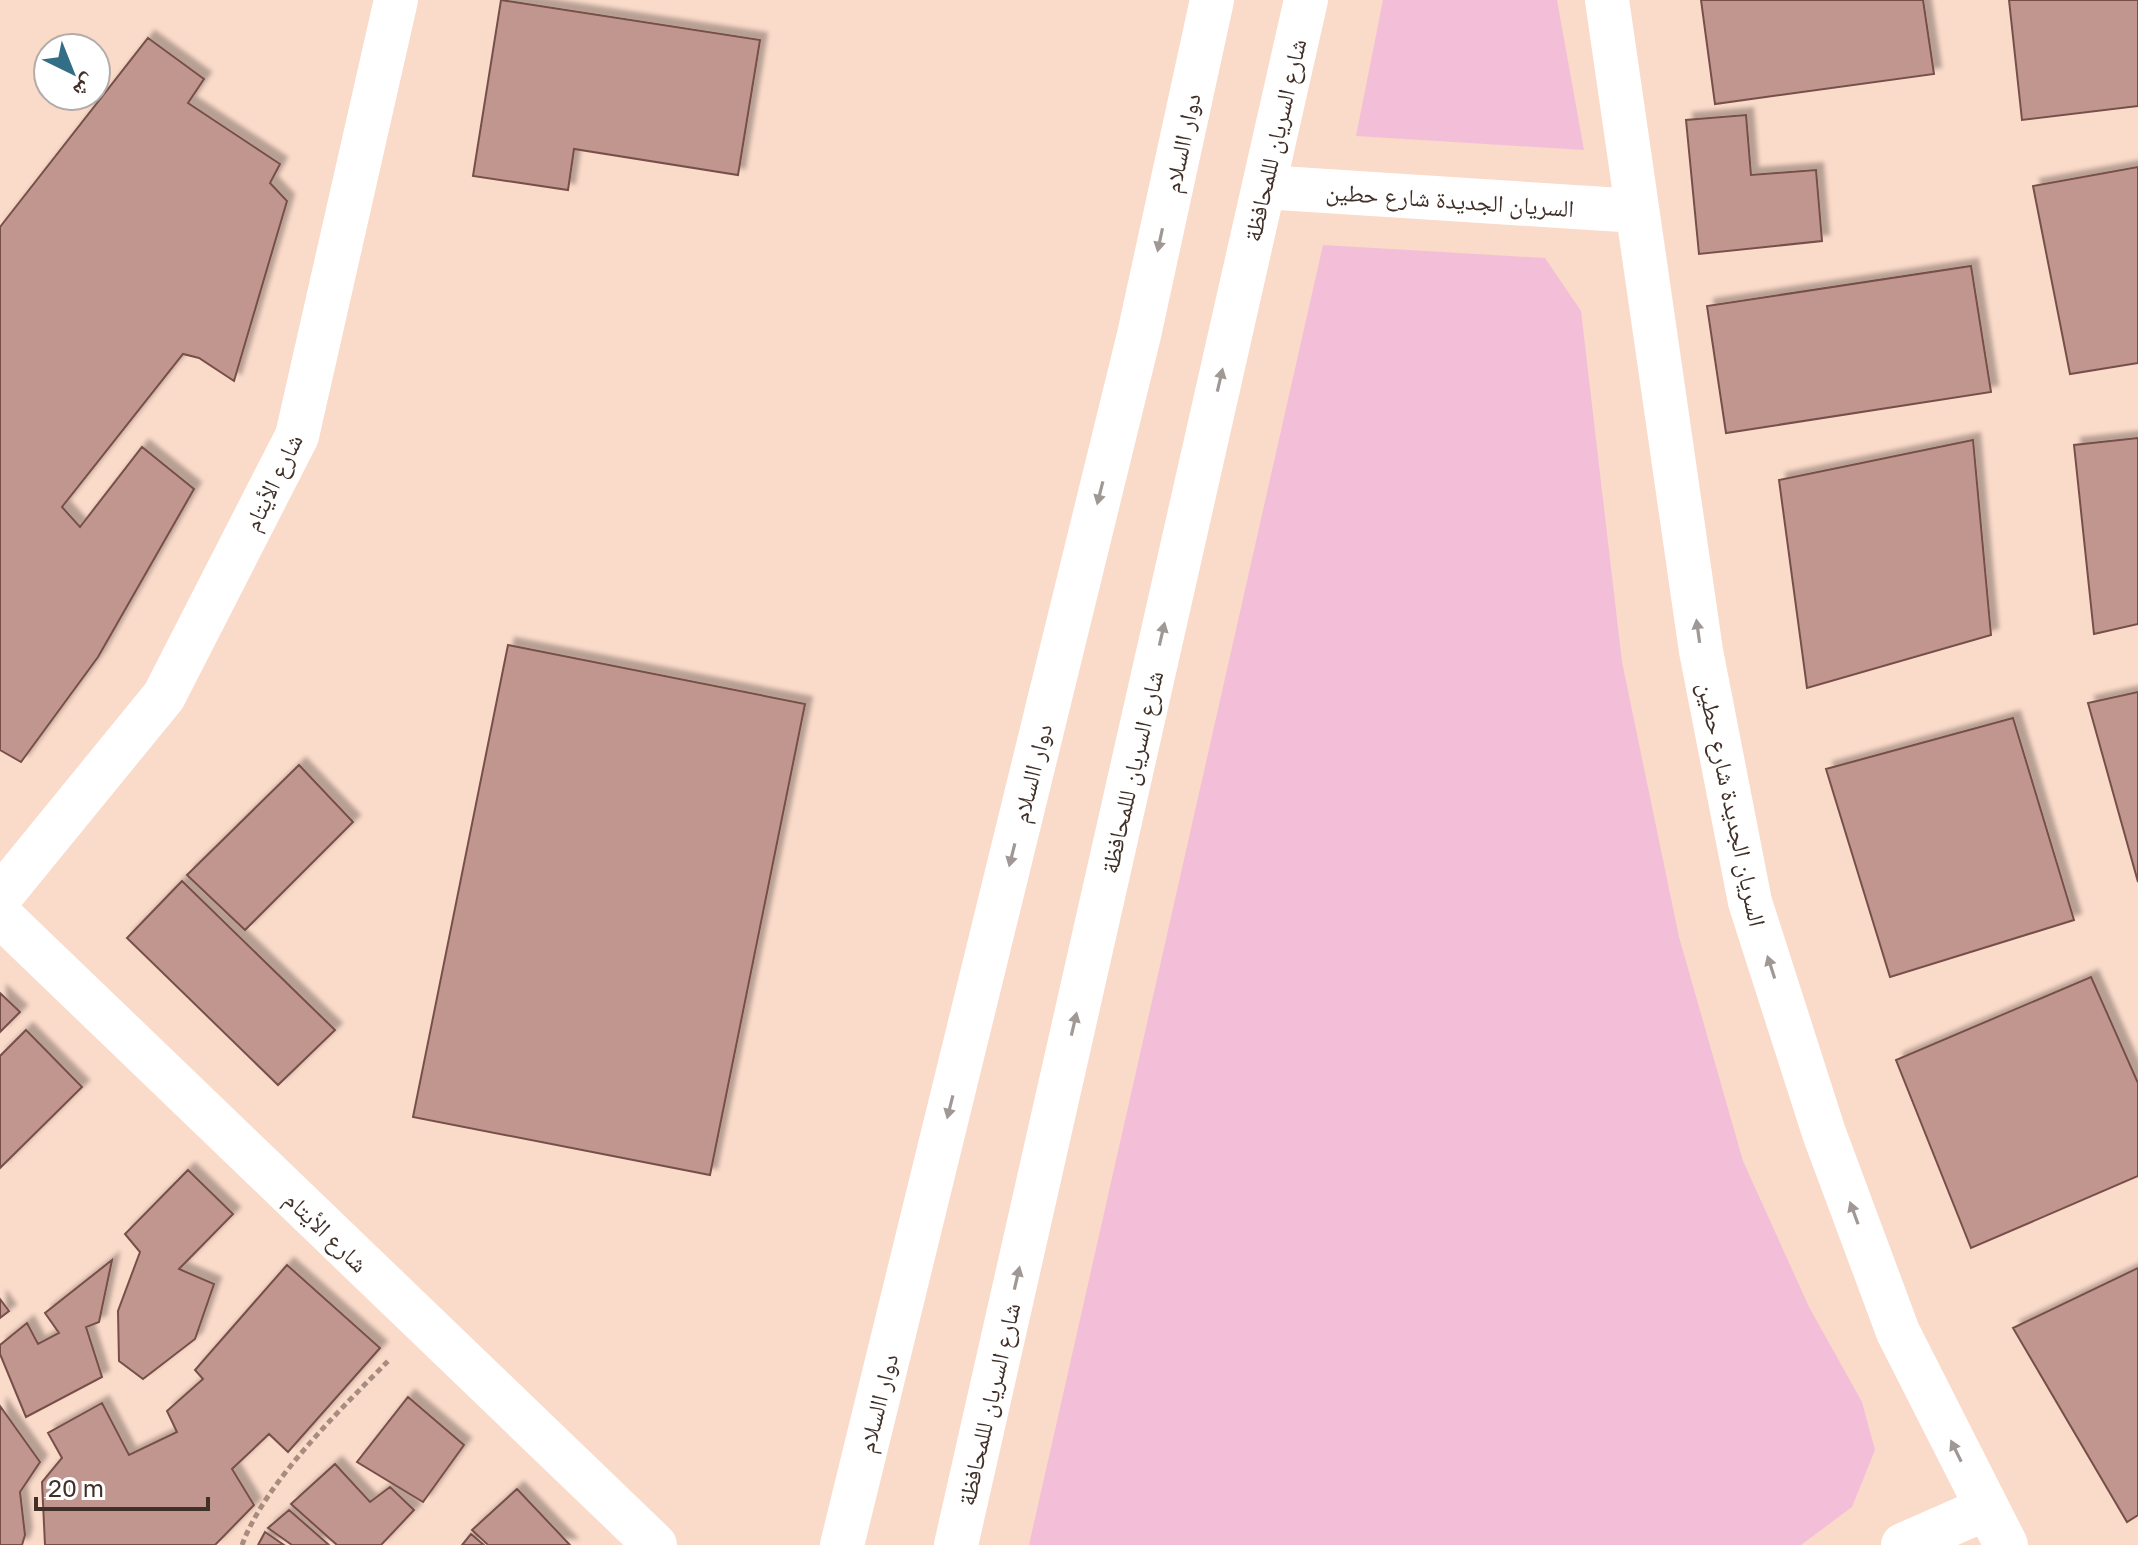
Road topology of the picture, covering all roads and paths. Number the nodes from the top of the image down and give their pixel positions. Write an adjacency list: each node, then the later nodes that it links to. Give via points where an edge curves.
1 (396, 0): 7 (street, شارع الأيتام, via 297,436 164,696)
2 (1212, 0): 13 (street, دوار االسلام, one-way to 13, via 1139,335)
3 (1306, 0): 5 (street, شارع السريان لللمحافظة)
4 (1607, 0): 6 (street, السريان الجديدة شارع حطين)
5 (1264, 187): 6 (street, السريان الجديدة شارع حطين); 14 (street, شارع السريان لللمحافظة, one-way to 5)
6 (1637, 211): 10 (street, السريان الجديدة شارع حطين, one-way to 6, via 1898,1332 1824,1133 1750,902 1701,651)
7 (0, 897)
8 (0, 915): 9 (street, شارع الأيتام)
9 (424, 1324): 11 (path, via 316,1434 249,1525); 12 (street, شارع الأيتام)
10 (1995, 1527): 15 (street)
11 (242, 1545)
12 (655, 1545)
13 (842, 1545)
14 (956, 1545)
15 (1903, 1545)

